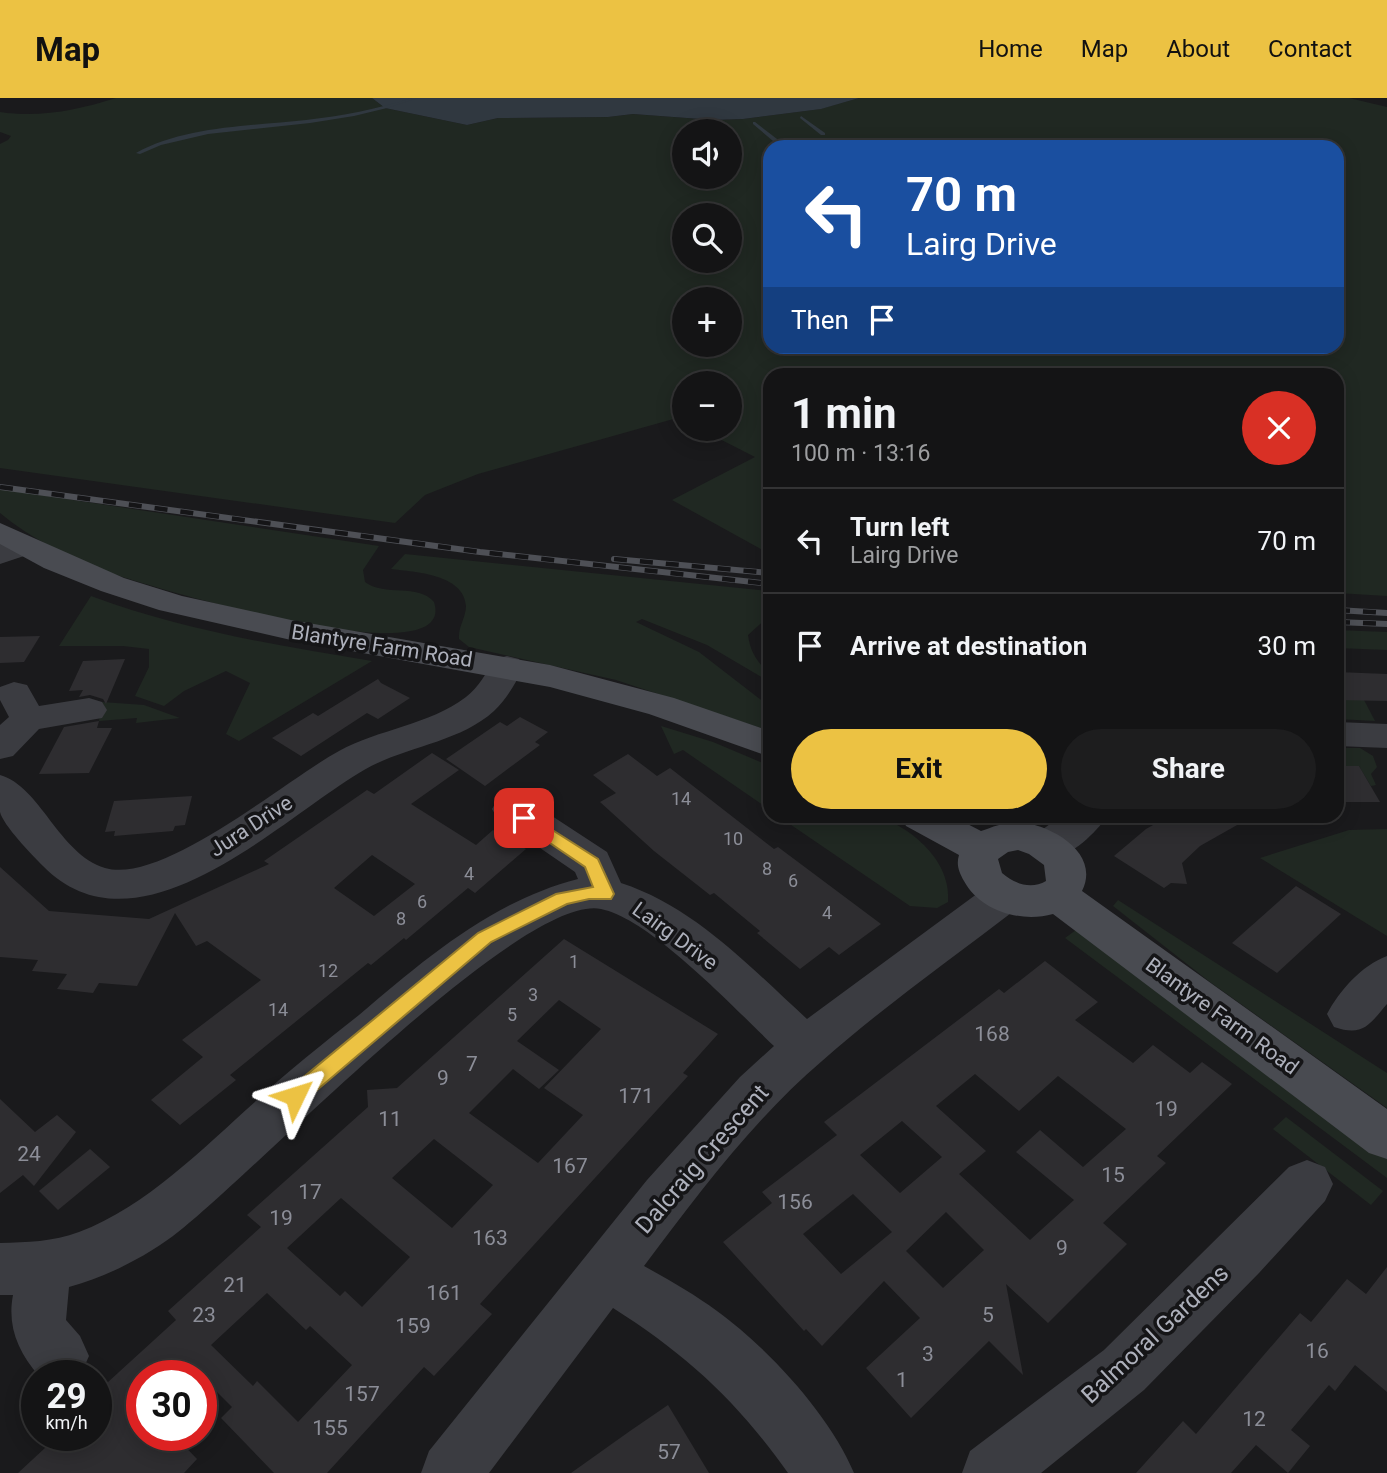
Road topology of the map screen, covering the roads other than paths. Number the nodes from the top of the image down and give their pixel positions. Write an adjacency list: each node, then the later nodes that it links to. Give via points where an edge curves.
1 (7, 544): 2 (main road, Blantyre Farm Road, via 91,578 200,612)
2 (507, 667): 6 (main road, Blantyre Farm Road, via 663,706); 8 (street, Jura Drive, via 491,694 461,716 353,759 204,856 173,874 146,882 114,886 88,879 66,866)
3 (89, 710): 7 (street, via 21,706)
4 (1344, 734): 5 (street)
5 (1387, 736)
6 (763, 742)
7 (0, 747)
8 (0, 788)
9 (512, 810): 14 (street, via 592,863)
10 (933, 823): 13 (main road)
11 (1078, 823): 12 (street)
12 (1049, 845): 13 (main road, via 1004,837); 16 (main road, via 1067,865 1069,876)
13 (982, 849): 15 (main road, via 978,869 992,889)
14 (605, 894): 19 (street, Lairg Drive, via 630,902 687,940); 22 (street, via 562,899 485,937 177,1202 113,1242 79,1257)
15 (1004, 895): 16 (main road, via 1027,902); 19 (street, Dalcraig Crescent)
16 (1057, 895): 20 (main road, Blantyre Farm Road)
17 (1387, 974): 18 (street)
18 (1350, 1014)
19 (805, 1046): 23 (street, Dalcraig Crescent, via 710,1143)
20 (1387, 1137)
21 (1307, 1184): 27 (street, Balmoral Gardens, via 1124,1370)
22 (23, 1269): 24 (street, via 39,1332)
23 (607, 1272): 25 (street, Dalcraig Crescent); 26 (street, via 709,1341 799,1436)
24 (60, 1356)
25 (450, 1473)
26 (824, 1473)
27 (992, 1473)

